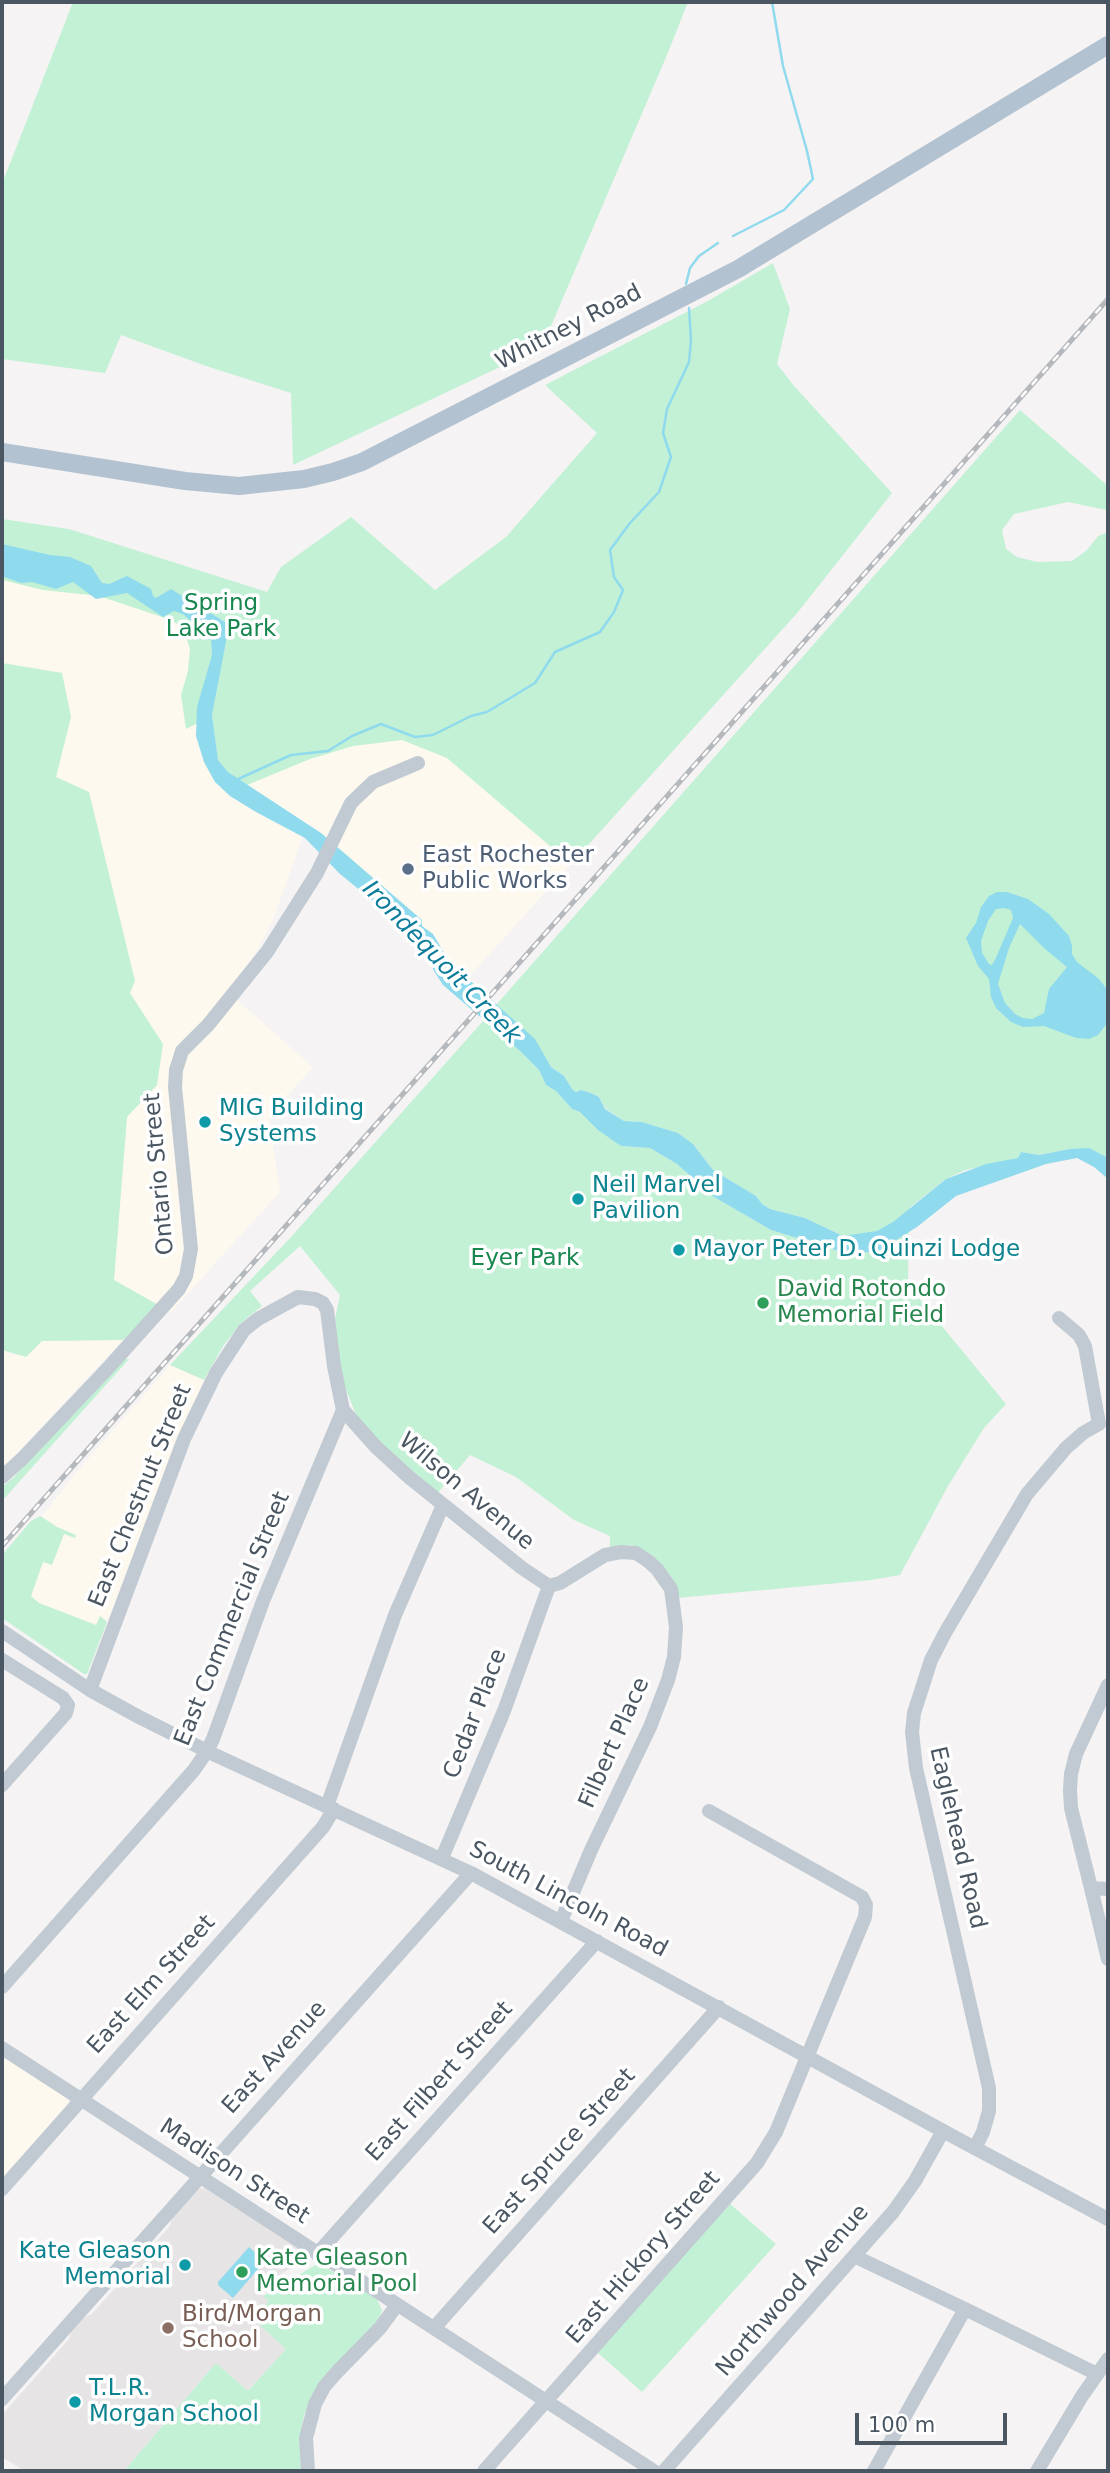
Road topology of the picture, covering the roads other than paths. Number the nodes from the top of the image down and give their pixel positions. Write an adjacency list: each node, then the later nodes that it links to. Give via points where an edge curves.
1 (1108, 45): 2 (main road, Whitney Road, via 738,269 362,462 304,479 239,486)
2 (2, 452)
3 (418, 763): 7 (street, Ontario Street, via 373,782 351,803 267,952 182,1051 175,1087 191,1249 189,1269 183,1283 109,1367)
4 (1059, 1318): 6 (street, via 1085,1346)
5 (343, 1410): 8 (street, Wilson Avenue, via 376,1447); 13 (street, East Chestnut Street, via 323,1303 298,1297 244,1330 216,1373 184,1439); 14 (street, East Commercial Street)
6 (1104, 1425): 31 (street, Eaglehead Road, via 1083,1433 1066,1448 1027,1494 944,1633 914,1713 916,1768 989,2088 989,2111)
7 (2, 1477)
8 (443, 1505): 9 (street, Wilson Avenue); 16 (street, East Elm Street, via 395,1615)
9 (548, 1586): 18 (street, Cedar Place, via 504,1711); 22 (street, Filbert Place, via 605,1555 636,1553 657,1569 671,1589 676,1627 668,1681)
10 (2, 1632): 13 (street, South Lincoln Road)
11 (2, 1660): 15 (street, via 68,1705 66,1713)
12 (1108, 1685): 20 (street, via 1071,1774 1072,1808)
13 (90, 1690): 14 (street, South Lincoln Road)
14 (207, 1751): 16 (street, South Lincoln Road); 25 (street, East Commercial Street)
15 (2, 1785)
16 (330, 1808): 18 (street, South Lincoln Road); 29 (street, East Elm Street, via 323,1827)
17 (709, 1811): 28 (street, East Hickory Street, via 865,1900 865,1917)
18 (442, 1858): 19 (street, South Lincoln Road)
19 (471, 1873): 22 (street, South Lincoln Road); 32 (street, East Avenue)
20 (1091, 1888): 21 (street); 24 (street)
21 (1108, 1889)
22 (561, 1921): 23 (street, South Lincoln Road)
23 (597, 1941): 26 (street, South Lincoln Road); 35 (street, East Filbert Street)
24 (1108, 1959)
25 (2, 1987)
26 (719, 2007): 28 (street, South Lincoln Road); 39 (street, East Spruce Street)
27 (2, 2048): 29 (street, Madison Street)
28 (807, 2055): 30 (street, South Lincoln Road); 43 (street, East Hickory Street, via 776,2132 757,2163)
29 (81, 2099): 32 (street, Madison Street); 33 (street, East Elm Street)
30 (943, 2131): 31 (street, South Lincoln Road); 36 (street, Northwood Avenue, via 905,2196)
31 (975, 2148): 34 (street, South Lincoln Road)
32 (200, 2176): 35 (street, Madison Street); 42 (street, East Avenue)
33 (2, 2189)
34 (1108, 2219)
35 (317, 2254): 37 (street, Madison Street)
36 (854, 2256): 38 (street); 47 (street, Northwood Avenue)
37 (397, 2305): 39 (street, Madison Street); 44 (street, via 331,2379 315,2404 306,2438)
38 (965, 2309): 41 (street); 48 (street)
39 (434, 2328): 43 (street, Madison Street)
40 (1108, 2360): 41 (street)
41 (1097, 2374): 49 (street)
42 (2, 2399)
43 (547, 2401): 45 (street, East Hickory Street); 46 (street, Madison Street)
44 (308, 2471)
45 (484, 2471)
46 (654, 2471)
47 (664, 2471)
48 (874, 2471)
49 (1037, 2471)

